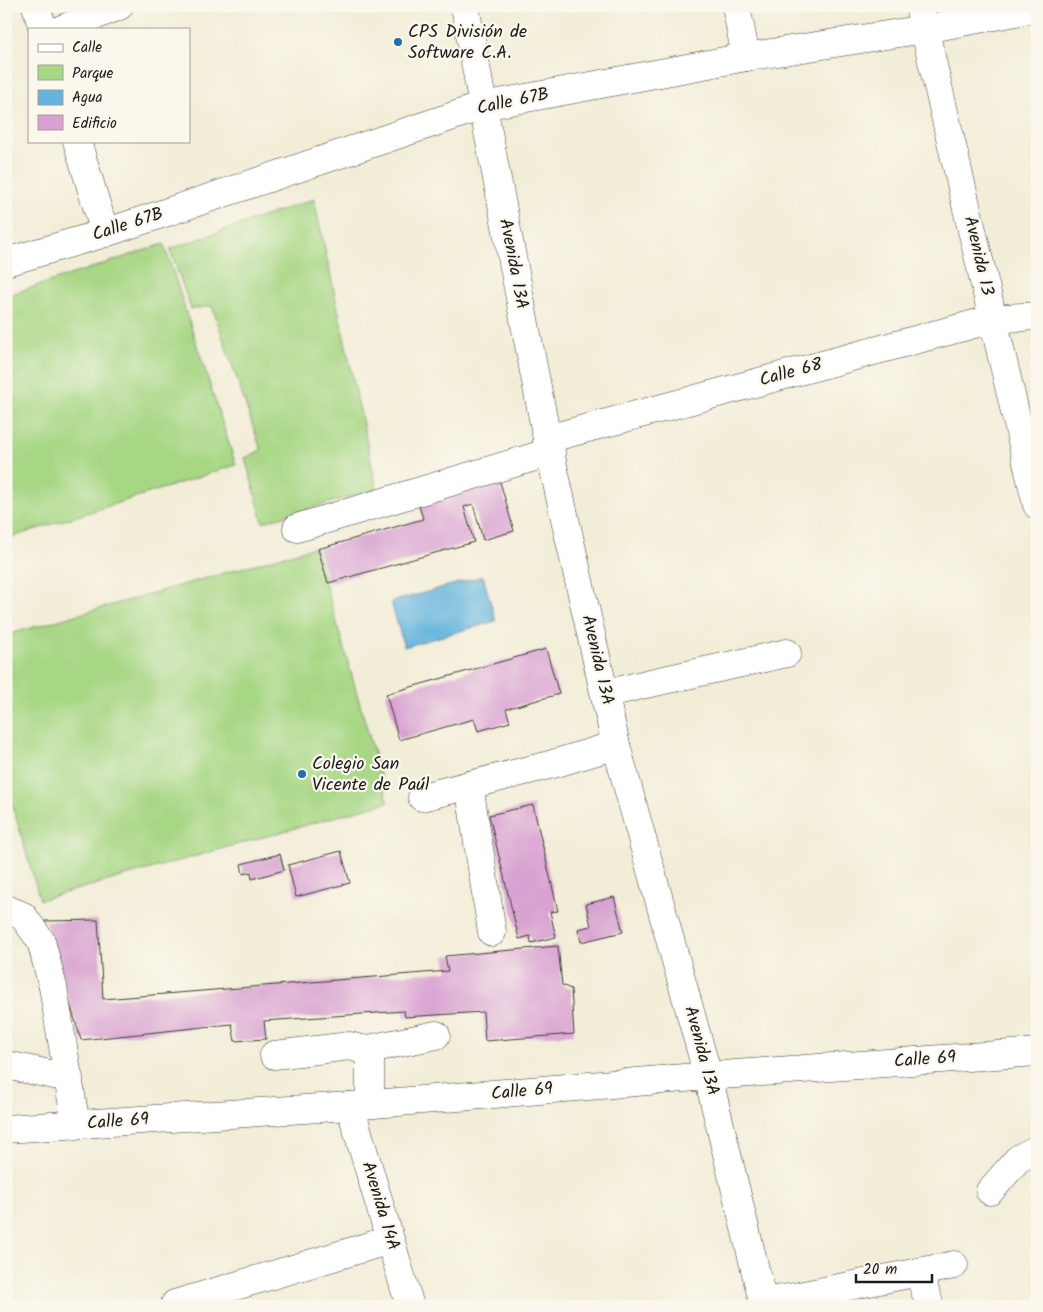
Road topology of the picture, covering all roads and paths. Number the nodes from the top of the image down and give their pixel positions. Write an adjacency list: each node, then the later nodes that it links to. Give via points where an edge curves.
1 (36, 6): 7 (street)
2 (119, 6): 8 (street)
3 (465, 6): 10 (street, Avenida 13A)
4 (736, 6): 9 (street)
5 (1037, 8): 6 (street, Calle 67B)
6 (922, 18): 9 (street, Calle 67B); 15 (street, Avenida 13)
7 (43, 28)
8 (64, 28)
9 (746, 58): 10 (street, Calle 67B)
10 (483, 106): 12 (street, Calle 67B); 16 (street, Avenida 13A)
11 (78, 142): 12 (street)
12 (105, 232): 13 (street, Calle 67B)
13 (6, 262)
14 (1037, 316): 15 (street, Calle 68)
15 (993, 319): 16 (street, Calle 68); 17 (street, Avenida 13)
16 (549, 445): 18 (street, Calle 68); 20 (street, Avenida 13A)
17 (1037, 505)
18 (297, 528)
19 (787, 653): 20 (street)
20 (605, 694): 21 (street, Avenida 13A)
21 (616, 745): 22 (street); 31 (street, Avenida 13A)
22 (469, 785): 23 (street); 25 (street)
23 (422, 797)
24 (6, 909): 32 (street, via 23,916 41,941 53,986)
25 (492, 932)
26 (436, 1035): 27 (street)
27 (364, 1050): 29 (street, via 350,1046); 33 (street, Avenida 14A, via 370,1060)
28 (1037, 1052): 31 (street, Calle 69)
29 (274, 1055)
30 (6, 1065): 32 (street)
31 (708, 1076): 33 (street, Calle 69); 42 (street, Avenida 13A)
32 (69, 1078): 34 (street)
33 (360, 1105): 34 (street, Calle 69); 38 (street, Avenida 14A)
34 (76, 1125): 35 (street, Calle 69)
35 (6, 1130)
36 (1037, 1149): 37 (street, via 1018,1159)
37 (990, 1191)
38 (390, 1240): 41 (street); 43 (street, Avenida 14A)
39 (954, 1265): 40 (street)
40 (919, 1273): 42 (street); 44 (street)
41 (175, 1304)
42 (764, 1304)
43 (410, 1306)
44 (930, 1306)

